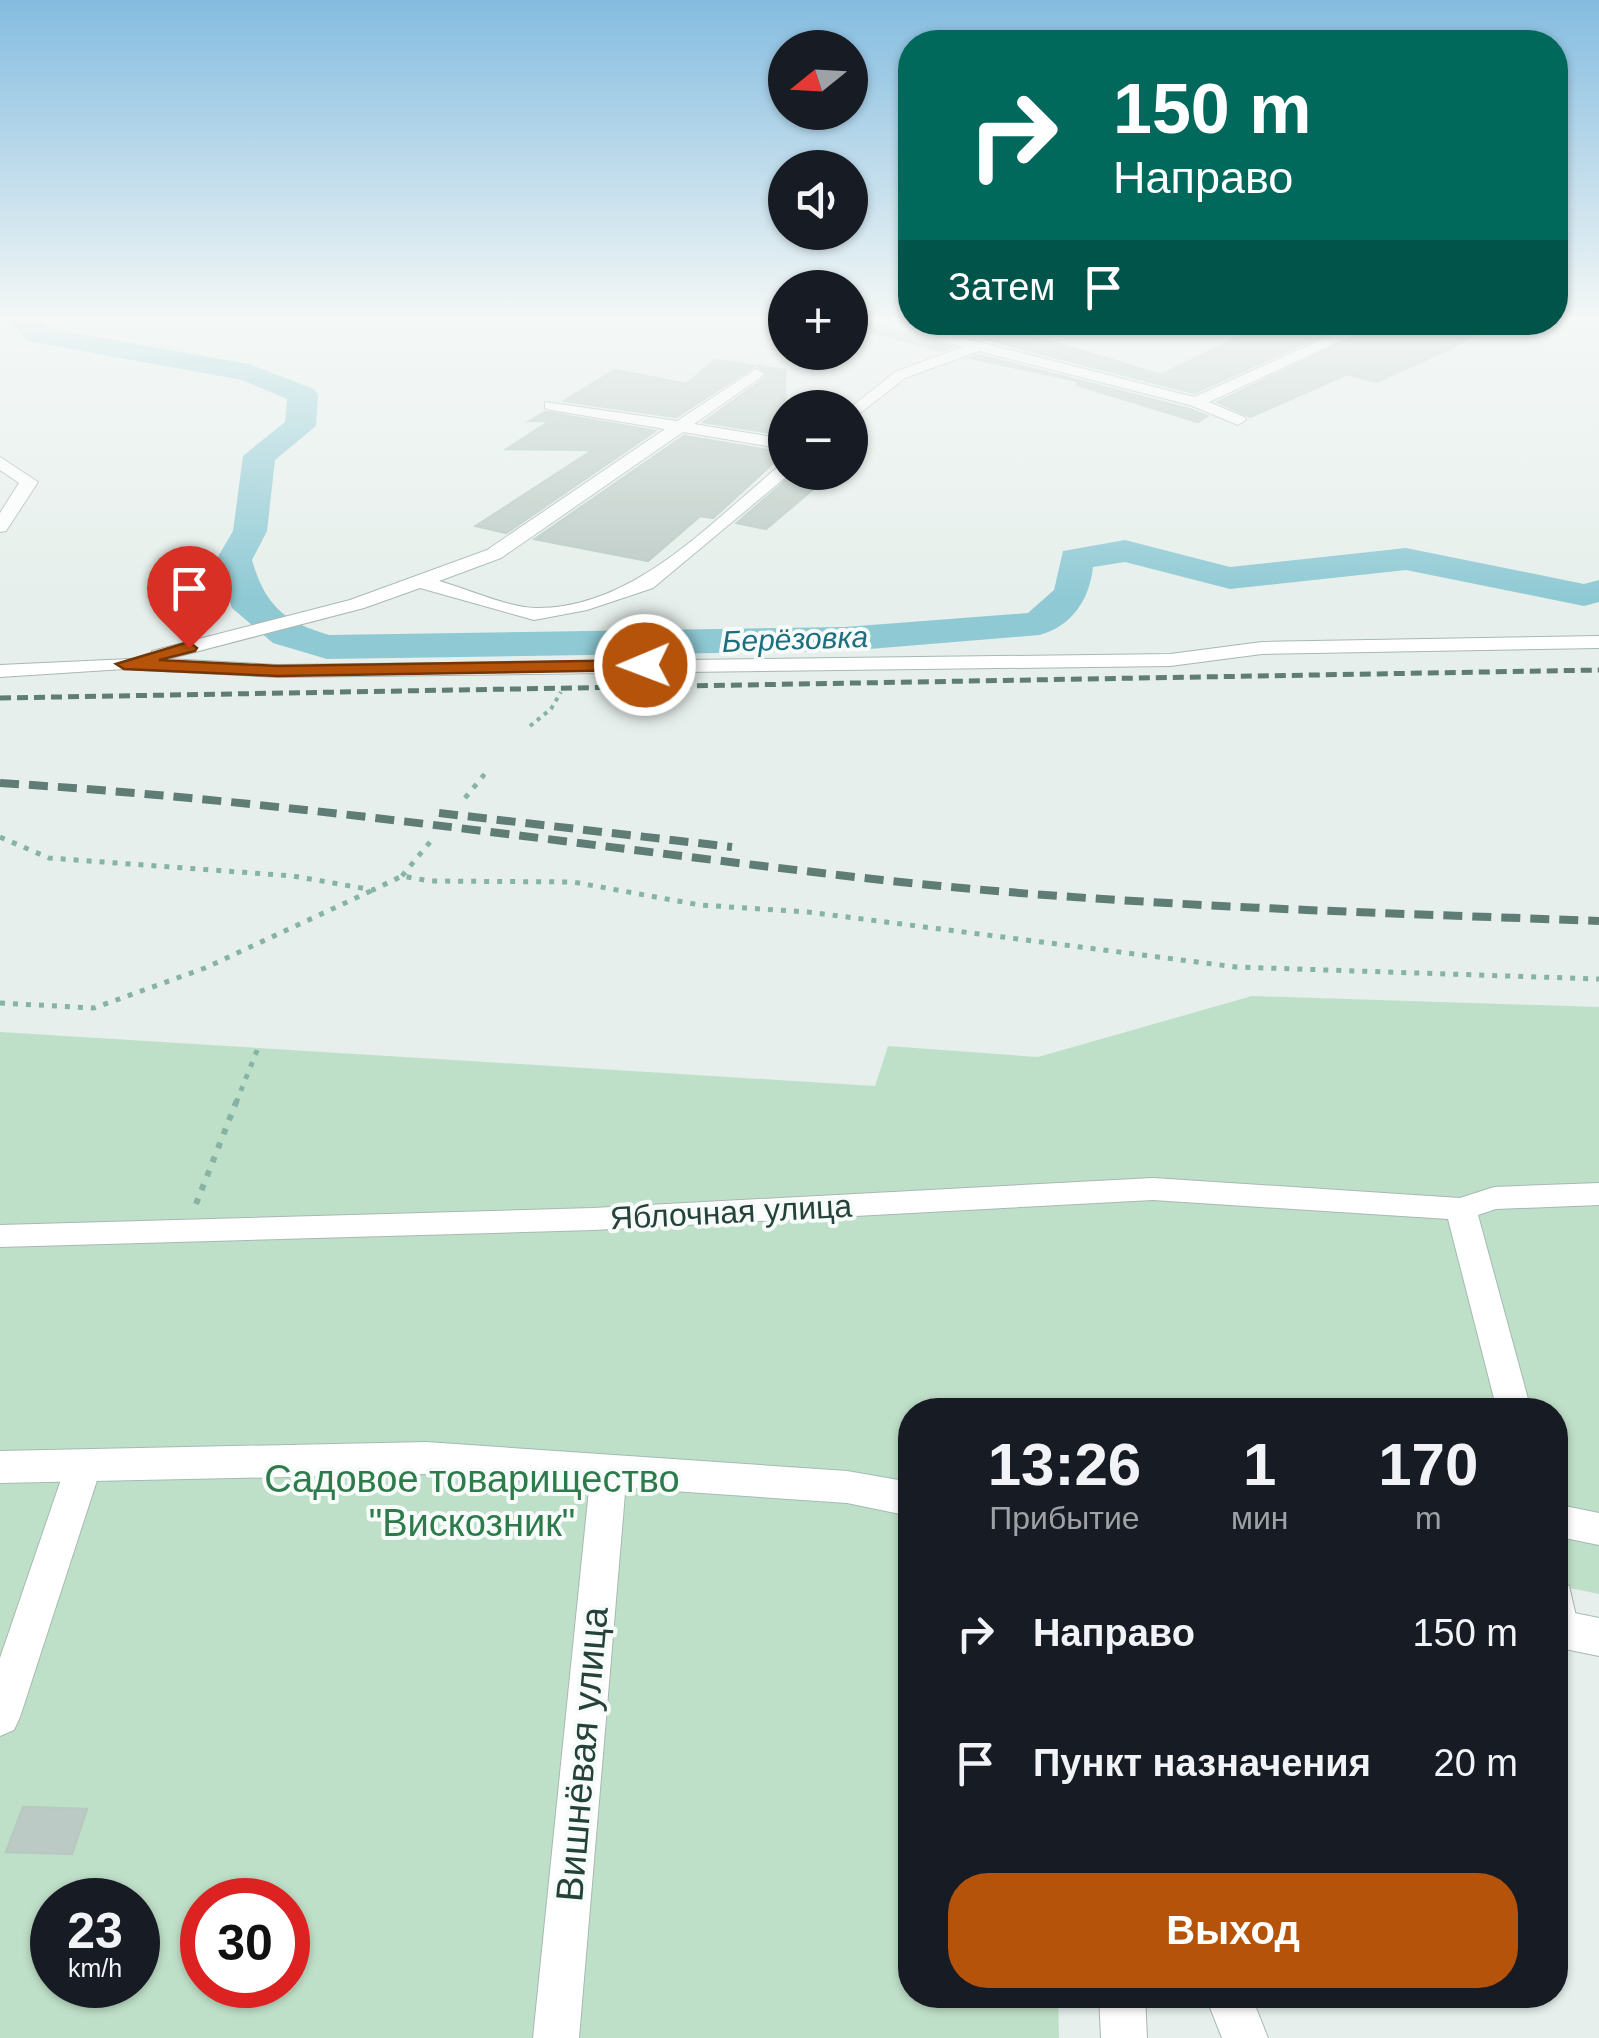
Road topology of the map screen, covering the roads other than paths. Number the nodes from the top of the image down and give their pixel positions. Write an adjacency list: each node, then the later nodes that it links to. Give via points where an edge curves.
1 (586, 411): 5 (street)
2 (701, 411): 5 (street)
3 (1217, 411): 4 (street)
4 (1238, 420)
5 (678, 427): 6 (street); 10 (street, via 494,554)
6 (768, 441)
7 (0, 462): 9 (street, via 28,482)
8 (768, 484): 10 (street, via 646,584 580,606 534,614)
9 (0, 526)
10 (422, 582): 12 (street)
11 (1599, 642): 12 (street, via 1262,648 1170,660 278,671)
12 (124, 664): 13 (street)
13 (0, 672)
14 (1599, 1194): 15 (street, Яблочная улица, via 1494,1198)
15 (1461, 1209): 16 (street, Яблочная улица, via 1152,1189 612,1218); 17 (street)
16 (0, 1236)
17 (1511, 1398)
18 (84, 1465): 19 (street); 20 (street, via 426,1458); 24 (street)
19 (0, 1467)
20 (609, 1470): 21 (street, via 848,1487); 27 (street, Вишнёвая улица)
21 (898, 1497)
22 (1568, 1523): 23 (street)
23 (1599, 1529)
24 (0, 1717)
25 (1123, 2008): 28 (street)
26 (1233, 2008): 29 (street)
27 (556, 2038)
28 (1124, 2038)
29 (1245, 2038)

